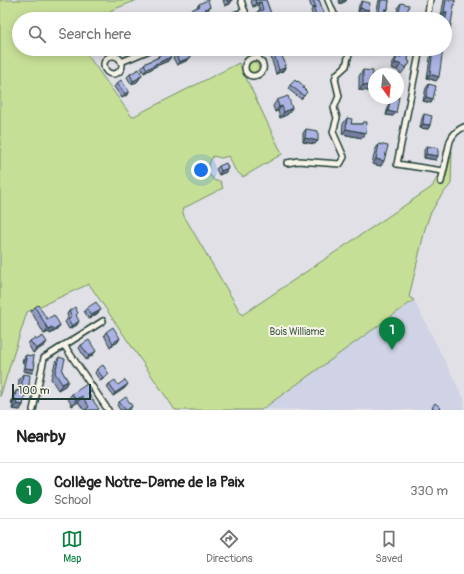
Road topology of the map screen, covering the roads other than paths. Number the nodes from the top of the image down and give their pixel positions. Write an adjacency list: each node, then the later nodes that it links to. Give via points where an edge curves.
1 (241, 0): 4 (street)
2 (328, 0): 5 (street)
3 (430, 0): 6 (street)
4 (245, 11)
5 (333, 12)
6 (427, 12)
7 (135, 56): 10 (street)
8 (348, 56): 12 (street, via 346,66 335,79 339,96 334,108 337,118 333,132 344,157 340,164 298,161)
9 (419, 56): 13 (street, via 397,164)
10 (121, 62)
11 (464, 127): 13 (street, via 458,129 450,141)
12 (287, 163)
13 (443, 172): 14 (street)
14 (441, 182)
15 (103, 320): 16 (street)
16 (64, 345): 17 (street, via 44,358); 18 (street)
17 (33, 410)
18 (108, 410)

